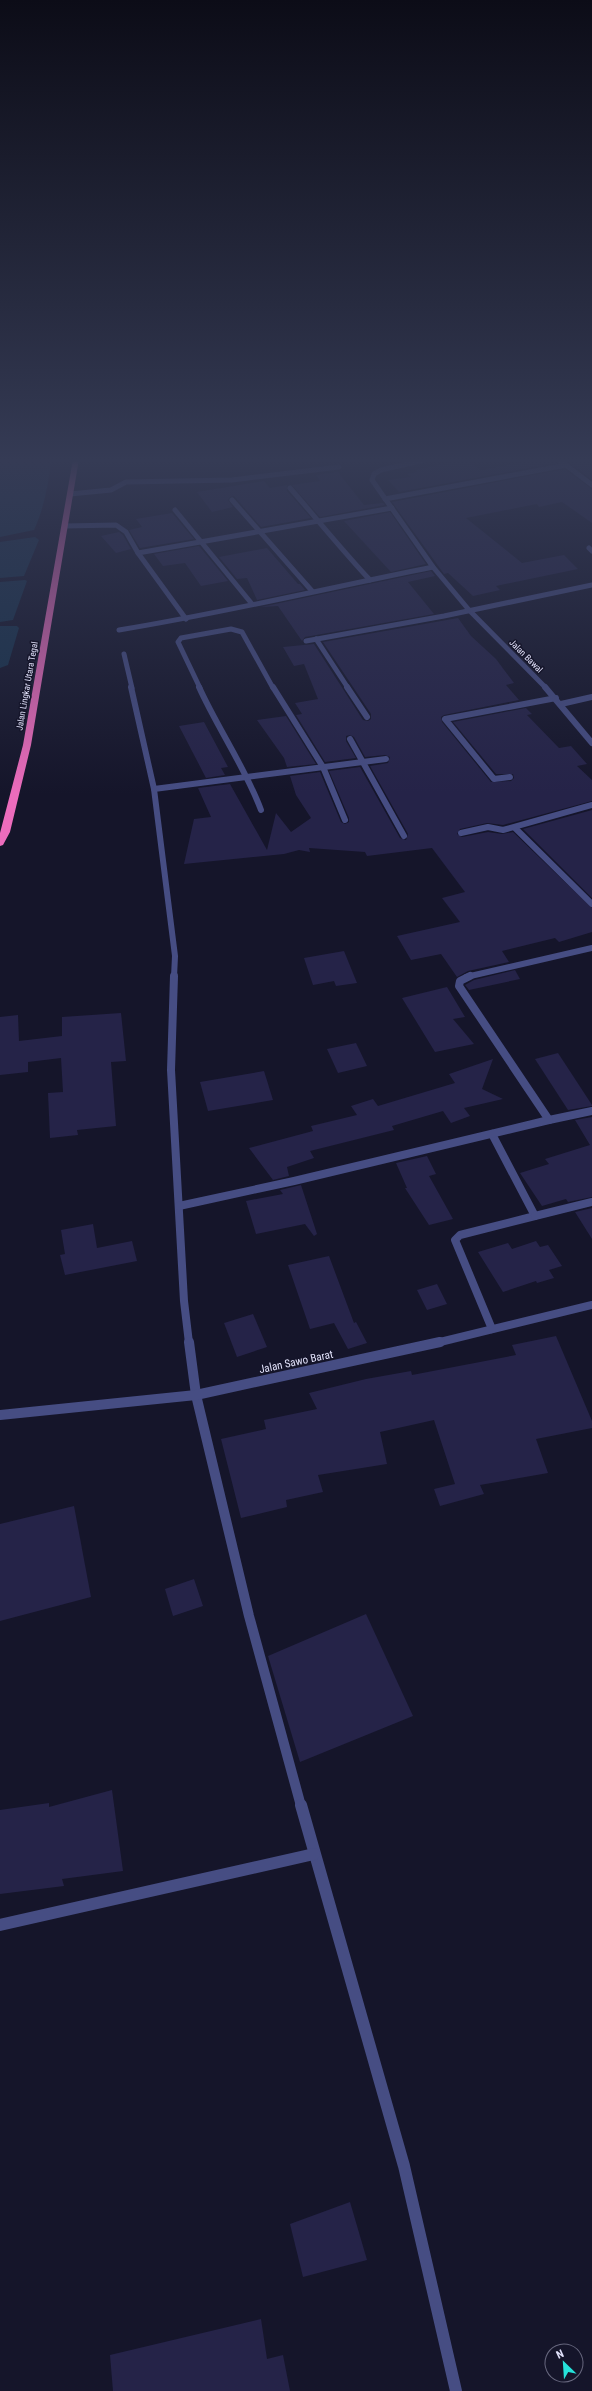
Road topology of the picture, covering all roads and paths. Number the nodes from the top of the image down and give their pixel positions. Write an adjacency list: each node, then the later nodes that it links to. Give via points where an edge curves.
1 (56, 571): 36 (highway, Jalan Lingkar Utara Tegal, via 27,745)
2 (151, 571): 13 (street)
3 (225, 571): 11 (street)
4 (294, 571): 10 (street)
5 (361, 571): 8 (street)
6 (416, 571): 8 (street)
7 (436, 571): 12 (street, Jalan Bawal)
8 (370, 580): 10 (street)
9 (592, 585): 12 (street)
10 (312, 591): 11 (street)
11 (252, 604): 13 (street)
12 (469, 610): 15 (street); 19 (street, Jalan Bawal)
13 (186, 619): 14 (street)
14 (119, 630)
15 (316, 639): 16 (street); 21 (street)
16 (306, 641)
17 (124, 654): 29 (street)
18 (592, 697): 20 (street)
19 (556, 698): 20 (street, Jalan Bawal); 27 (street, via 445,720 494,779)
20 (561, 704): 23 (street, Jalan Bawal)
21 (367, 717)
22 (350, 739): 25 (street)
23 (592, 742)
24 (386, 759): 25 (street)
25 (364, 761): 26 (street); 35 (street)
26 (323, 767): 28 (street); 28 (street, via 240,630 230,629 181,638 178,642 185,658 223,736); 32 (street)
27 (510, 777)
28 (247, 778): 29 (street); 31 (street)
29 (154, 789): 43 (street, via 175,956 171,1070)
30 (592, 805): 33 (street)
31 (261, 810)
32 (345, 820)
33 (515, 828): 34 (street, via 503,830 488,827); 37 (street)
34 (461, 833)
35 (404, 836)
36 (0, 843)
37 (592, 904)
38 (592, 948): 40 (street, via 466,977 460,981 459,986)
39 (592, 1111): 40 (street)
40 (549, 1120): 41 (street)
41 (492, 1134): 43 (street); 44 (street)
42 (592, 1202): 44 (street)
43 (178, 1206): 47 (street, via 184,1301)
44 (535, 1216): 46 (street, via 460,1235 455,1240)
45 (592, 1305): 46 (street, Jalan Sawo Barat)
46 (492, 1329): 47 (street, Jalan Sawo Barat, via 382,1356)
47 (196, 1395): 48 (street, Jalan Sawo Barat); 49 (street, via 248,1616)
48 (0, 1415)
49 (314, 1854): 50 (street); 51 (street, via 404,2166)
50 (0, 1925)
51 (456, 2391)

